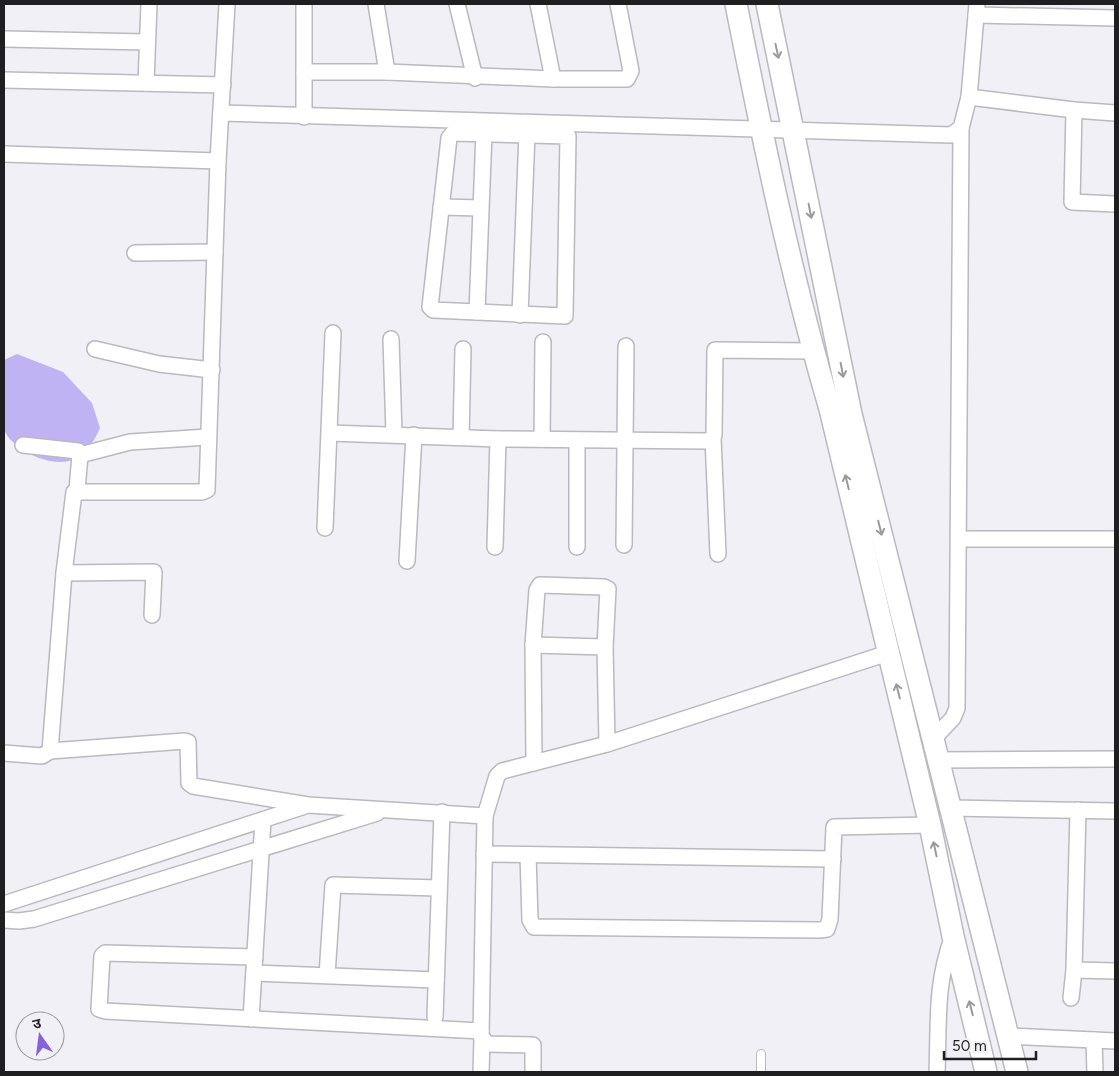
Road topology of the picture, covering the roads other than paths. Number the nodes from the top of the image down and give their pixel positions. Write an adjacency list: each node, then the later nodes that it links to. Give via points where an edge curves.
1 (149, 4): 13 (street)
2 (227, 4): 20 (street)
3 (304, 4): 14 (street)
4 (376, 4): 15 (street)
5 (456, 4): 16 (street)
6 (538, 4): 17 (street)
7 (618, 4): 17 (street, via 630,76 624,79)
8 (736, 4): 29 (main road)
9 (767, 4): 28 (main road, one-way to 28)
10 (977, 9): 11 (street); 21 (street)
11 (1115, 18)
12 (4, 39): 13 (street)
13 (147, 42): 19 (street)
14 (304, 72): 15 (street); 25 (street)
15 (387, 72): 16 (street)
16 (475, 78): 17 (street)
17 (553, 79)
18 (4, 80): 19 (street)
19 (146, 83): 20 (street)
20 (223, 85): 24 (street)
21 (969, 97): 22 (street); 26 (street)
22 (1074, 110): 23 (street); 34 (street, via 1072,202)
23 (1115, 112)
24 (221, 113): 25 (street); 33 (street)
25 (304, 117): 27 (street)
26 (961, 128): 28 (street, via 947,135); 63 (street)
27 (547, 129): 29 (street); 31 (street); 40 (street, via 568,137 565,316)
28 (794, 129): 29 (street); 75 (main road, one-way to 75, via 851,414)
29 (761, 130): 47 (main road)
30 (484, 133): 31 (street); 35 (street, via 453,133 449,138); 36 (street)
31 (527, 134): 40 (street)
32 (4, 154): 33 (street)
33 (218, 161): 37 (street)
34 (1115, 204)
35 (441, 207): 36 (street); 39 (street, via 430,307 433,310)
36 (480, 208): 39 (street)
37 (215, 252): 38 (street); 48 (street)
38 (136, 253)
39 (477, 312): 40 (street)
40 (520, 315)
41 (333, 333): 49 (street)
42 (391, 339): 50 (street)
43 (543, 342): 56 (street)
44 (626, 346): 58 (street)
45 (95, 349): 48 (street, via 159,364)
46 (463, 349): 53 (street)
47 (813, 351): 54 (street, via 715,350); 74 (main road, one-way to 47, via 830,409)
48 (212, 370): 52 (street)
49 (330, 433): 50 (street); 62 (street)
50 (394, 434): 51 (street)
51 (414, 435): 53 (street); 69 (street)
52 (208, 437): 60 (street, via 130,442); 61 (street, via 207,488 204,492)
53 (461, 437): 55 (street)
54 (714, 438): 58 (street, via 706,441); 68 (street)
55 (498, 439): 56 (street); 66 (street)
56 (542, 440): 57 (street)
57 (577, 440): 58 (street); 67 (street)
58 (626, 441): 65 (street)
59 (23, 445): 60 (street, via 77,450)
60 (80, 455): 61 (street)
61 (77, 490): 70 (street, via 74,492)
62 (325, 528)
63 (959, 539): 64 (street); 75 (street, via 957,708 953,718)
64 (1115, 539)
65 (624, 545)
66 (494, 547)
67 (577, 547)
68 (718, 554)
69 (407, 561)
70 (64, 572): 71 (street, via 154,572); 77 (street)
71 (152, 616)
72 (533, 645): 73 (street); 73 (street, via 537,588 551,585 607,587); 81 (street)
73 (605, 647): 76 (street)
74 (888, 653): 76 (street); 90 (main road, one-way to 74)
75 (933, 739): 80 (main road)
76 (607, 744): 81 (street)
77 (50, 751): 78 (street, via 42,756); 82 (street, via 186,742 189,783 192,785)
78 (4, 752)
79 (1115, 759): 80 (street)
80 (940, 760): 83 (main road)
81 (534, 763): 88 (street, via 500,772)
82 (308, 805): 84 (street); 89 (street)
83 (952, 808): 85 (street); 109 (main road)
84 (388, 809): 87 (street); 91 (street)
85 (1078, 810): 86 (street); 100 (street)
86 (1115, 811)
87 (442, 812): 88 (street); 95 (street)
88 (485, 816): 92 (street)
89 (263, 820): 91 (street); 96 (street)
90 (930, 825): 94 (street, via 836,826); 98 (main road, one-way to 90)
91 (261, 849): 97 (street, via 34,919 20,922); 99 (street)
92 (484, 854): 93 (street); 108 (street)
93 (528, 854): 94 (street); 94 (street, via 530,920 536,927 825,930 830,919)
94 (833, 859)
95 (438, 888): 103 (street, via 335,884); 104 (street)
96 (4, 904)
97 (4, 920)
98 (953, 936): 116 (street, via 944,961 939,991); 117 (main road, one-way to 98)
99 (255, 958): 102 (street); 107 (street, via 107,952 102,954 101,964 99,1006 103,1011)
100 (1074, 970): 101 (street); 105 (street)
101 (1115, 971)
102 (254, 973): 103 (street); 107 (street)
103 (327, 975): 104 (street)
104 (436, 980): 106 (street)
105 (1071, 998)
106 (435, 1017)
107 (251, 1020): 108 (street)
108 (481, 1035): 113 (street); 114 (street, via 487,1044 533,1045)
109 (1008, 1036): 110 (street); 118 (main road)
110 (1094, 1040): 111 (street); 119 (street)
111 (1115, 1041)
112 (761, 1054): 115 (lane)
113 (481, 1072)
114 (533, 1072)
115 (761, 1072)
116 (937, 1072)
117 (986, 1072)
118 (1017, 1072)
119 (1095, 1072)

